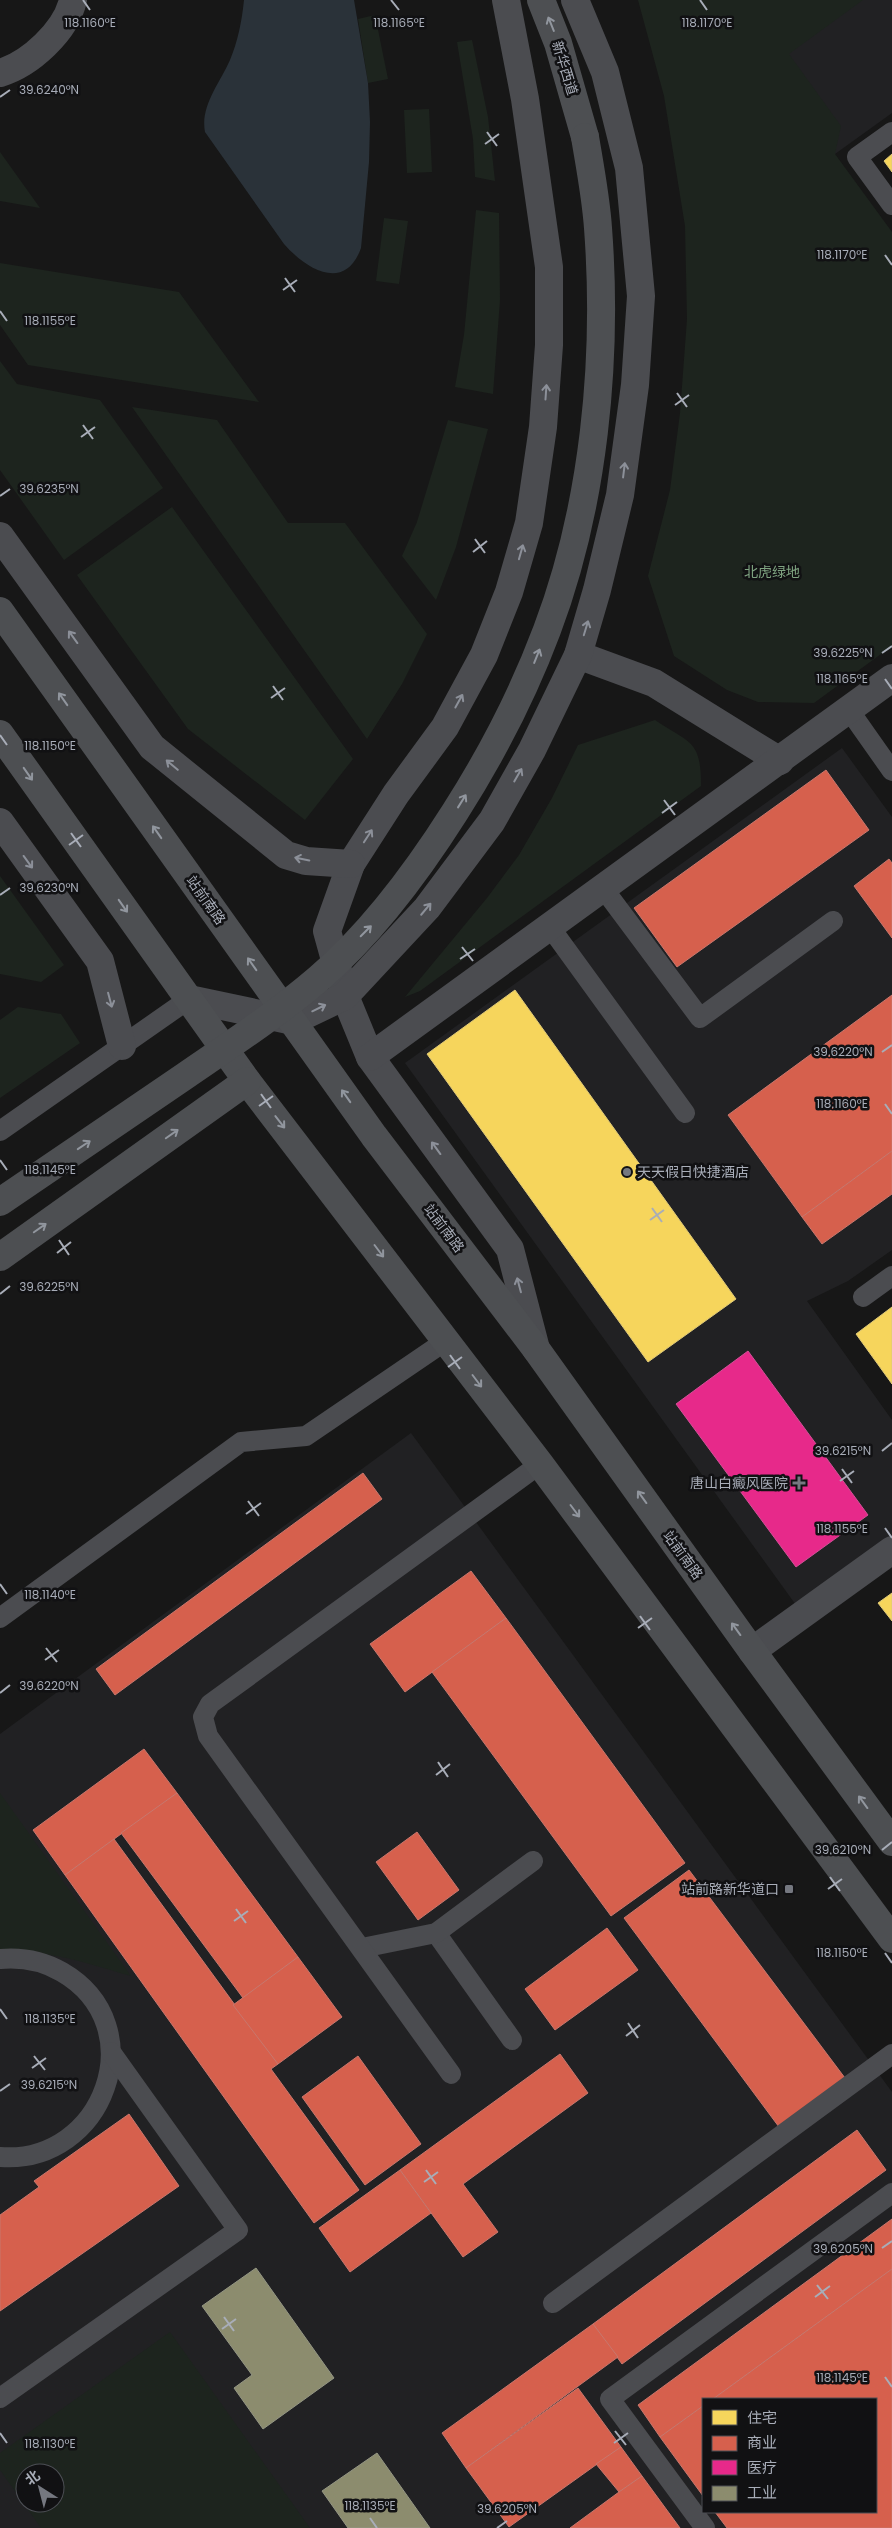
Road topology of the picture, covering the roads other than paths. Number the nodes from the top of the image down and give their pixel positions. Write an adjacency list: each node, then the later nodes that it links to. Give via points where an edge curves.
1 (73, 0): 5 (street, via 47,44 13,69)
2 (506, 0): 17 (street, one-way to 2, via 445,727 484,655 509,592 530,523 543,427 549,344 549,268 525,99)
3 (541, 0): 29 (main road, 新华西道, one-way to 3, bridge, via 245,1035 319,978 376,921 437,840 488,760 524,686 548,628 573,547 592,448 601,350 598,227 585,137 558,42)
4 (575, 0): 10 (street, one-way to 4, via 620,494 635,385 640,296 629,168 605,72)
5 (0, 73)
6 (892, 132): 7 (lane, via 857,157)
7 (892, 205)
8 (0, 536): 17 (street, one-way to 8, via 306,861 286,855 152,747)
9 (0, 611): 23 (main road, 站前南路, one-way to 9)
10 (578, 655): 14 (street, via 654,683); 21 (street, one-way to 10, via 440,892 492,821 532,750)
11 (892, 678): 12 (street)
12 (849, 710): 14 (street); 15 (lane)
13 (0, 734): 22 (main road, one-way to 22)
14 (780, 761): 18 (street)
15 (892, 771)
16 (0, 822): 24 (street, one-way to 24, via 100,961)
17 (351, 864): 21 (street, via 327,931)
18 (603, 888): 19 (lane, via 700,1018); 20 (street)
19 (833, 921)
20 (550, 927): 25 (street); 27 (lane)
21 (346, 996): 23 (street, one-way to 21); 25 (street)
22 (189, 999): 23 (street); 24 (lane); 26 (main road)
23 (292, 1021): 34 (main road, 站前南路, one-way to 23, via 374,1136)
24 (122, 1046): 28 (lane)
25 (370, 1057): 34 (street, one-way to 25, via 510,1250)
26 (247, 1081): 30 (main road, one-way to 26); 33 (main road, one-way to 33)
27 (685, 1114)
28 (0, 1131)
29 (0, 1202)
30 (0, 1257)
31 (892, 1276): 32 (lane)
32 (862, 1297)
33 (446, 1340): 35 (main road, one-way to 35); 37 (lane, via 306,1436 241,1442)
34 (536, 1349): 38 (main road, 站前南路, one-way to 34)
35 (540, 1464): 42 (main road, one-way to 42); 43 (lane, via 210,1704 203,1718 208,1736)
36 (892, 1550): 38 (street)
37 (0, 1618)
38 (752, 1651): 39 (main road, 站前南路, one-way to 38)
39 (892, 1842)
40 (533, 1861): 41 (lane)
41 (436, 1933): 43 (lane); 45 (lane)
42 (892, 1939)
43 (362, 1948): 48 (lane)
44 (0, 1959): 46 (lane, via 31,1960 71,1978 87,1992 99,2011 108,2031)
45 (512, 2040)
46 (111, 2052): 49 (lane, via 103,2097 76,2134 57,2147 35,2155); 52 (lane, via 238,2230)
47 (892, 2054): 51 (lane)
48 (451, 2074)
49 (0, 2157)
50 (892, 2193): 53 (lane, via 610,2399)
51 (553, 2303)
52 (0, 2398)
53 (705, 2528)

